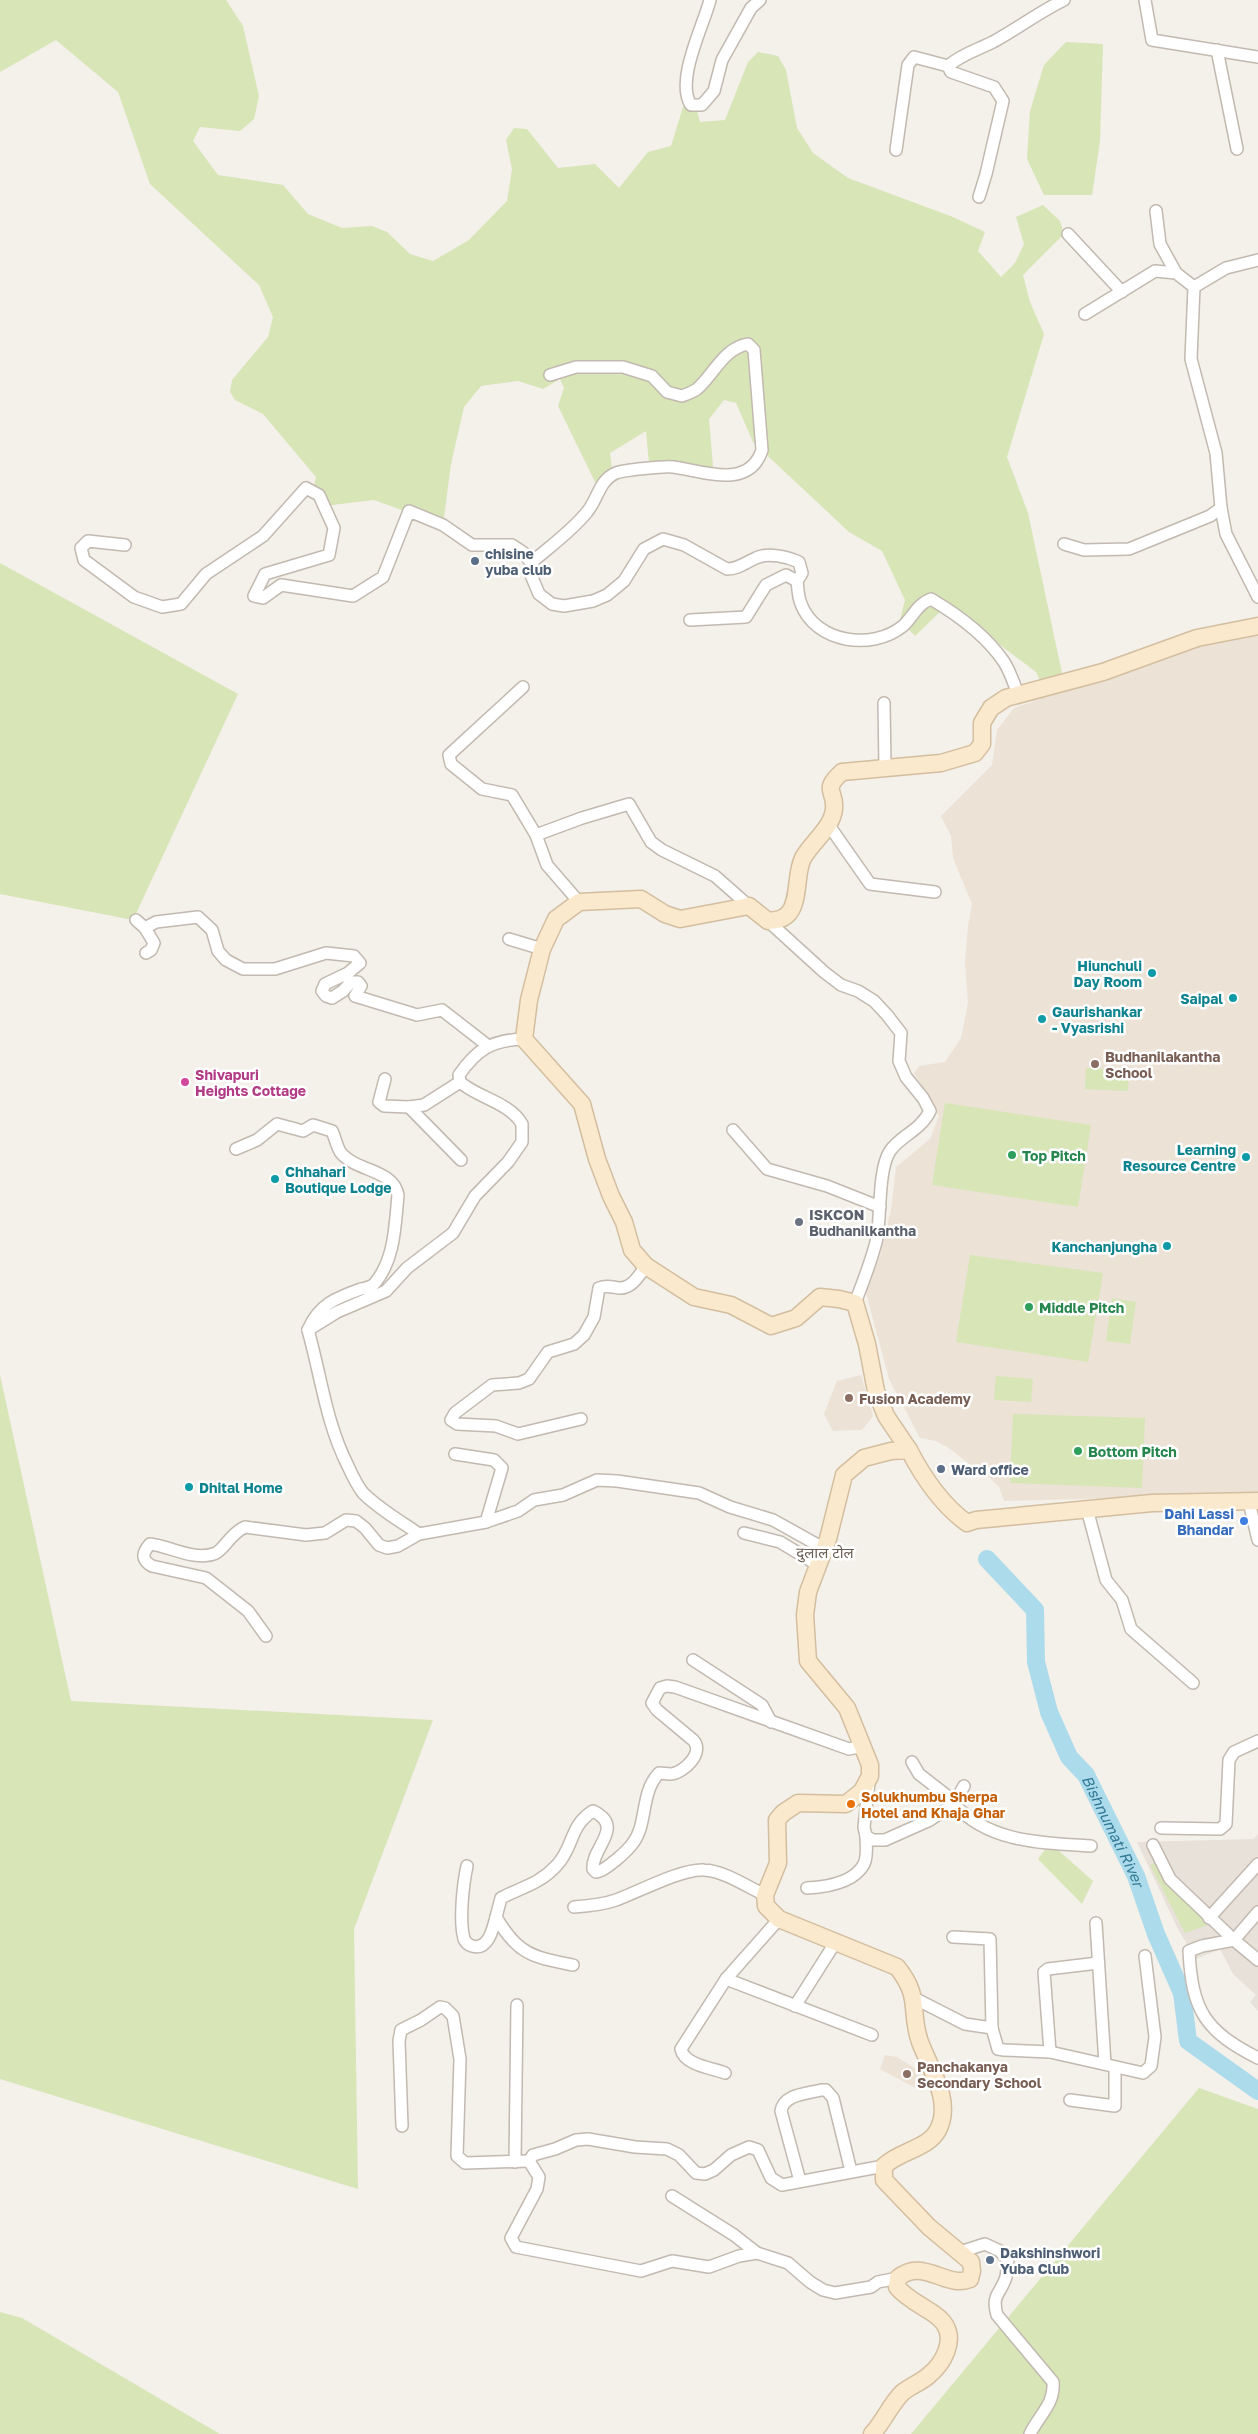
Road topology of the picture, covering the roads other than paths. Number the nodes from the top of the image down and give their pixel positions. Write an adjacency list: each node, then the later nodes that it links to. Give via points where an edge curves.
1 (710, 0): 2 (street, via 686,75 686,97 691,105 702,105 714,91 722,60 751,8)
2 (760, 0)
3 (1064, 0): 7 (street, via 992,42 962,54)
4 (1145, 0): 5 (street, via 1152,40)
5 (1217, 50): 6 (street); 8 (street)
6 (1258, 57)
7 (948, 66): 9 (street, via 914,58 908,65); 10 (street, via 952,72 994,87 1003,100)
8 (1237, 149)
9 (896, 150)
10 (979, 197)
11 (1156, 212): 14 (street, via 1160,244)
12 (1068, 234): 16 (street)
13 (1258, 260): 15 (street, via 1226,268)
14 (1176, 273): 15 (street); 16 (street, via 1155,271)
15 (1194, 287): 19 (street, via 1191,359 1216,453)
16 (1122, 292): 17 (street)
17 (1086, 314)
18 (550, 375): 22 (street, via 576,367 623,366 652,376 667,392 682,396 696,390 726,355 739,345 748,344 754,350 762,450 754,466 742,474 703,474 671,466 616,473 600,486 588,511)
19 (1221, 508): 20 (street, via 1210,516 1129,549 1084,550); 24 (street, via 1226,534)
20 (1064, 544)
21 (125, 546): 22 (street, via 88,541 81,548 84,560 134,597 162,607 181,604 206,574 264,536 306,488 319,495 334,528 329,555 265,574 254,596 263,598 281,585 353,596 383,577 409,511 443,525 472,545 512,545)
22 (531, 563): 23 (street, via 531,575 539,594 552,604 564,606 593,601 607,594 624,581 644,549 663,539 684,545 727,569 734,569 759,556 789,557 799,562 802,573)
23 (797, 581): 25 (street, via 786,575 766,585 746,617); 28 (street, via 800,603 810,620 845,641 875,638 903,626 930,599 950,610 984,638 1004,662)
24 (1258, 597)
25 (690, 620)
26 (1258, 626): 28 (street, via 1197,638 1103,672)
27 (523, 687): 32 (street, via 449,755 451,764 482,789 512,796)
28 (1018, 694): 30 (street, via 991,708 982,723 982,744 975,753 941,763)
29 (884, 703): 30 (street)
30 (885, 768): 31 (street, via 842,772 829,790 834,809)
31 (828, 824): 33 (street, via 870,884); 37 (street, via 803,859 789,913 782,919)
32 (536, 835): 34 (street, via 547,864); 35 (street, via 629,804 651,842 716,876)
33 (935, 892)
34 (578, 902): 35 (street, via 641,899 680,919); 40 (street, via 556,919)
35 (749, 906): 37 (street)
36 (136, 920): 38 (street)
37 (768, 922): 50 (street, via 841,985 874,1001 900,1033 899,1060 906,1077 930,1111 915,1130 890,1150 884,1166)
38 (145, 928): 41 (street, via 154,943); 43 (street, via 156,922 198,917 212,930 218,951 226,960 243,969 275,969 326,952 354,956 360,963 325,984 322,991 326,996 332,998 351,982 358,982 361,986 355,996 417,1015 442,1010)
39 (509, 939): 40 (street)
40 (542, 949): 42 (street, via 529,1000)
41 (146, 952)
42 (524, 1039): 43 (street); 51 (street, via 582,1104 597,1159 624,1222 632,1250)
43 (487, 1045): 45 (street, via 467,1064 459,1075)
44 (385, 1079): 46 (street, via 379,1102 384,1106)
45 (460, 1082): 46 (street, via 424,1105); 53 (street, via 518,1117 524,1132 522,1142 508,1162 475,1196 453,1233 407,1268 386,1291 338,1312)
46 (409, 1108): 49 (street)
47 (733, 1130): 50 (street, via 767,1170 827,1186)
48 (236, 1149): 53 (street, via 257,1140 277,1124 303,1131 313,1125 332,1131 341,1153 397,1186 389,1262 374,1285 324,1306 314,1315)
49 (461, 1160)
50 (880, 1207): 52 (street, via 877,1238)
51 (646, 1266): 52 (street, via 694,1297 731,1306 771,1326 796,1318 820,1297); 54 (street, via 630,1286 605,1285 599,1288 594,1317 584,1335 574,1344 548,1352 529,1379 492,1386 455,1413 452,1420 457,1424 496,1426 518,1434)
52 (855, 1303): 55 (street, via 876,1391 886,1416)
53 (308, 1330): 61 (street, via 329,1422 351,1474 362,1492)
54 (582, 1419)
55 (909, 1450): 58 (street, via 936,1492 967,1523); 63 (street, via 864,1458 844,1475)
56 (455, 1454): 59 (street, via 494,1460 502,1468)
57 (1254, 1501): 58 (street, via 1152,1503); 62 (street)
58 (1087, 1509): 67 (street, via 1106,1580 1122,1600 1131,1629)
59 (486, 1522): 61 (street); 63 (street, via 518,1511 534,1500 563,1495 597,1480 618,1481 699,1493 772,1520)
60 (744, 1533): 64 (street, via 780,1542)
61 (419, 1534): 65 (street, via 398,1546 387,1548 379,1545 356,1521 346,1520 325,1533 290,1534 245,1527 217,1552 206,1556 150,1544 145,1550 146,1563 152,1566 206,1578 248,1611)
62 (1258, 1540)
63 (825, 1549): 64 (street)
64 (818, 1565): 70 (street, via 808,1592 805,1615 808,1661 847,1708)
65 (266, 1636)
66 (693, 1660): 68 (street, via 762,1705)
67 (1192, 1683)
68 (771, 1722): 70 (street, via 849,1749); 85 (street, via 674,1687 660,1688 652,1703 693,1740 698,1749 679,1771 659,1774 654,1778 634,1843 596,1872 592,1864 607,1834 601,1815 593,1811 576,1826 558,1864 533,1886 501,1898)
69 (1258, 1741): 75 (street, via 1234,1752 1229,1760 1224,1827)
70 (863, 1746): 72 (street)
71 (912, 1762): 74 (street, via 919,1774)
72 (870, 1776): 76 (street, via 864,1827); 82 (street, via 862,1791 846,1804 798,1803 777,1820 778,1863)
73 (964, 1786): 74 (street)
74 (954, 1803): 76 (street, via 930,1820 885,1840); 78 (street, via 964,1815 980,1824 1022,1841)
75 (1161, 1828)
76 (866, 1836): 81 (street, via 863,1866 831,1886)
77 (1154, 1845): 86 (street, via 1170,1879)
78 (1091, 1846)
79 (1258, 1864): 86 (street)
80 (467, 1866): 85 (street, via 463,1923 464,1940 468,1945 485,1944)
81 (807, 1888)
82 (765, 1895): 83 (street, via 714,1871 702,1870 681,1874 597,1905); 87 (street, via 766,1906)
83 (574, 1906)
84 (1258, 1912): 90 (street)
85 (496, 1918): 95 (street, via 521,1950 541,1959)
86 (1209, 1918): 90 (street)
87 (779, 1919): 91 (street); 96 (street)
88 (1096, 1923): 94 (street)
89 (953, 1937): 100 (street, via 990,1939)
90 (1234, 1940): 93 (street); 103 (street, via 1189,1951 1196,1999 1207,2023 1234,2045)
91 (835, 1943): 97 (street, via 897,1966 907,1979); 99 (street)
92 (1145, 1956): 104 (street, via 1156,2037 1151,2066 1143,2073)
93 (1258, 1960)
94 (1098, 1963): 102 (street, via 1044,1972); 104 (street)
95 (573, 1965)
96 (726, 1979): 99 (street); 105 (street, via 681,2049 688,2060)
97 (914, 1998): 100 (street, via 965,2024); 110 (street, via 919,2041 941,2092 942,2117 931,2138 893,2157)
98 (516, 2005): 109 (street)
99 (795, 2006): 101 (street)
100 (992, 2028): 102 (street, via 998,2048)
101 (872, 2036)
102 (1050, 2052): 104 (street)
103 (1258, 2058)
104 (1110, 2065): 106 (street, via 1115,2106)
105 (725, 2073)
106 (1070, 2100)
107 (402, 2126): 109 (street, via 401,2030 440,2007 445,2008 453,2016 460,2059 457,2156 465,2163)
108 (529, 2161): 109 (street); 112 (street, via 533,2155 588,2138 667,2149 679,2155 696,2173 705,2174 731,2155 749,2147 758,2150 771,2178 782,2185); 115 (street, via 539,2177 537,2189 511,2238 516,2247 641,2271 672,2262 709,2267)
109 (515, 2162)
110 (884, 2166): 111 (street); 114 (street, via 884,2180 894,2193)
111 (852, 2171): 112 (street); 112 (street, via 833,2098 826,2090 821,2090 790,2098 782,2105)
112 (800, 2181)
113 (672, 2196): 115 (street)
114 (960, 2252): 116 (street, via 971,2262 970,2279 952,2279 928,2271 904,2272); 118 (street, via 984,2244 1000,2251 1008,2260 1006,2278 995,2296 997,2315 1053,2382 1054,2394)
115 (757, 2253): 116 (street, via 788,2262 810,2282 835,2293 847,2293)
116 (898, 2278): 117 (street, via 897,2287 905,2296 943,2321 949,2345 945,2356 929,2376 904,2392)
117 (872, 2434)
118 (1030, 2434)

